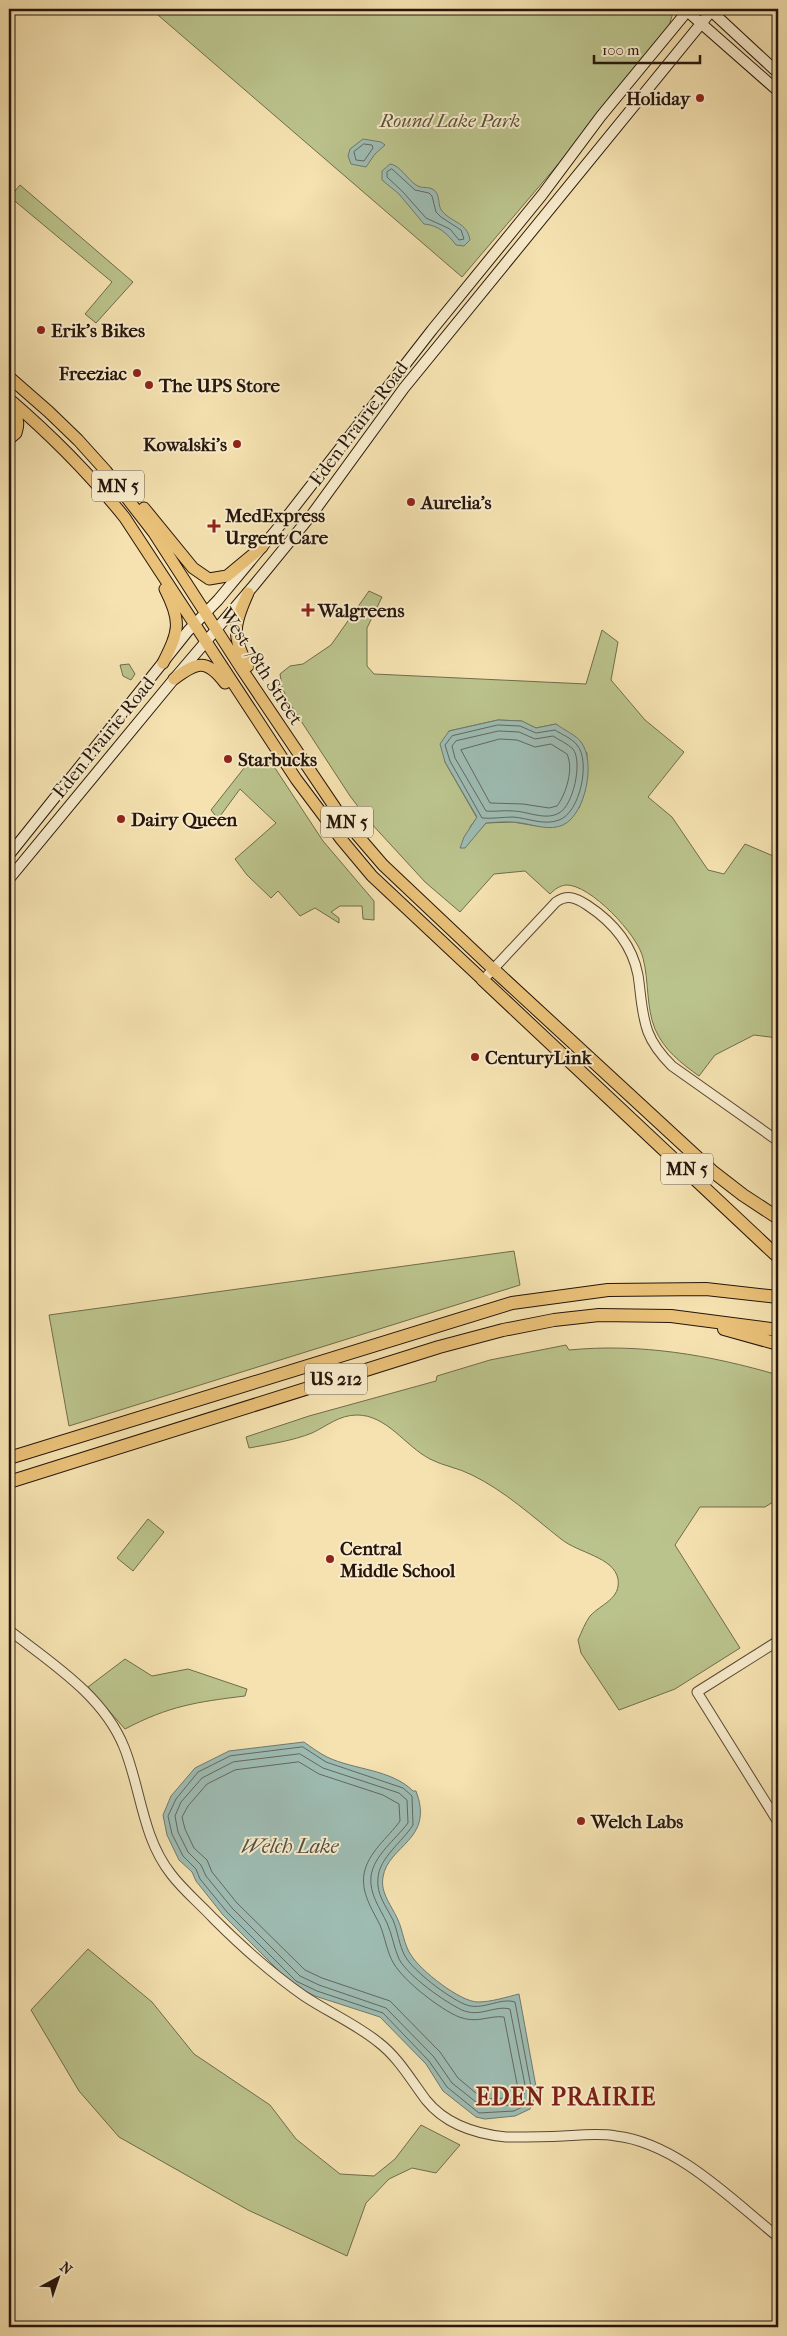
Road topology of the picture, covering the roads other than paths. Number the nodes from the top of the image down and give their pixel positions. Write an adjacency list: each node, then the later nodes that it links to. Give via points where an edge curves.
1 (687, 10): 3 (main road); 12 (main road, Eden Prairie Road)
2 (711, 10): 3 (main road, Eden Prairie Road); 4 (main road)
3 (702, 23): 5 (main road); 13 (main road, Eden Prairie Road, via 404,388)
4 (778, 73)
5 (778, 91)
6 (9, 377): 11 (main road, West 78th Street / MN 5)
7 (9, 399): 9 (main road, West 78th Street / MN 5)
8 (9, 406): 10 (main road, via 19,423 16,434)
9 (46, 430): 15 (main road, West 78th Street / MN 5, via 99,485); 18 (main road, via 129,534 171,600 178,622 177,631)
10 (9, 439)
11 (78, 440): 12 (main road, via 123,482 201,575 212,579 227,576); 14 (main road, West 78th Street / MN 5, via 154,533)
12 (262, 547): 14 (main road, Eden Prairie Road)
13 (248, 593): 16 (main road, Eden Prairie Road); 21 (main road, via 237,618 235,634 238,648 287,726)
14 (206, 613): 15 (main road, Eden Prairie Road); 16 (main road, West 78th Street / MN 5)
15 (195, 624): 17 (main road, West 78th Street / MN 5); 18 (main road, Eden Prairie Road)
16 (217, 630): 17 (main road, Eden Prairie Road); 21 (main road, West 78th Street / MN 5)
17 (207, 642): 19 (main road, Eden Prairie Road); 20 (main road, West 78th Street / MN 5)
18 (162, 663): 22 (main road, Eden Prairie Road)
19 (174, 679): 20 (main road, via 192,666 210,667); 23 (main road, Eden Prairie Road)
20 (260, 724): 25 (main road, West 78th Street / MN 5, via 296,779 372,876)
21 (314, 778): 24 (main road, West 78th Street / MN 5, via 340,815 383,865)
22 (9, 855)
23 (9, 879)
24 (493, 969): 25 (street); 26 (street, via 556,902 569,897 579,899 616,928 630,951 638,975 645,1024 661,1055); 27 (highway, MN 5, via 712,1171)
25 (483, 980): 28 (highway, MN 5)
26 (778, 1141)
27 (778, 1218)
28 (778, 1256)
29 (660, 1289): 30 (highway, via 706,1289); 31 (highway, US 212, via 721,1295); 35 (highway, US 212, via 608,1290 512,1303)
30 (778, 1297)
31 (778, 1306)
32 (671, 1316): 33 (highway, US 212); 34 (highway); 36 (highway, US 212, via 599,1316 554,1320 503,1330 439,1347)
33 (778, 1330)
34 (778, 1344)
35 (9, 1458)
36 (9, 1482)
37 (9, 1630): 40 (street, via 84,1691 108,1717 124,1748 152,1840 171,1873 186,1890 275,1976 379,2042 437,2110 462,2127 491,2135 601,2134 637,2139 690,2167)
38 (778, 1641): 39 (street, via 697,1692)
39 (778, 1822)
40 (778, 2237)

